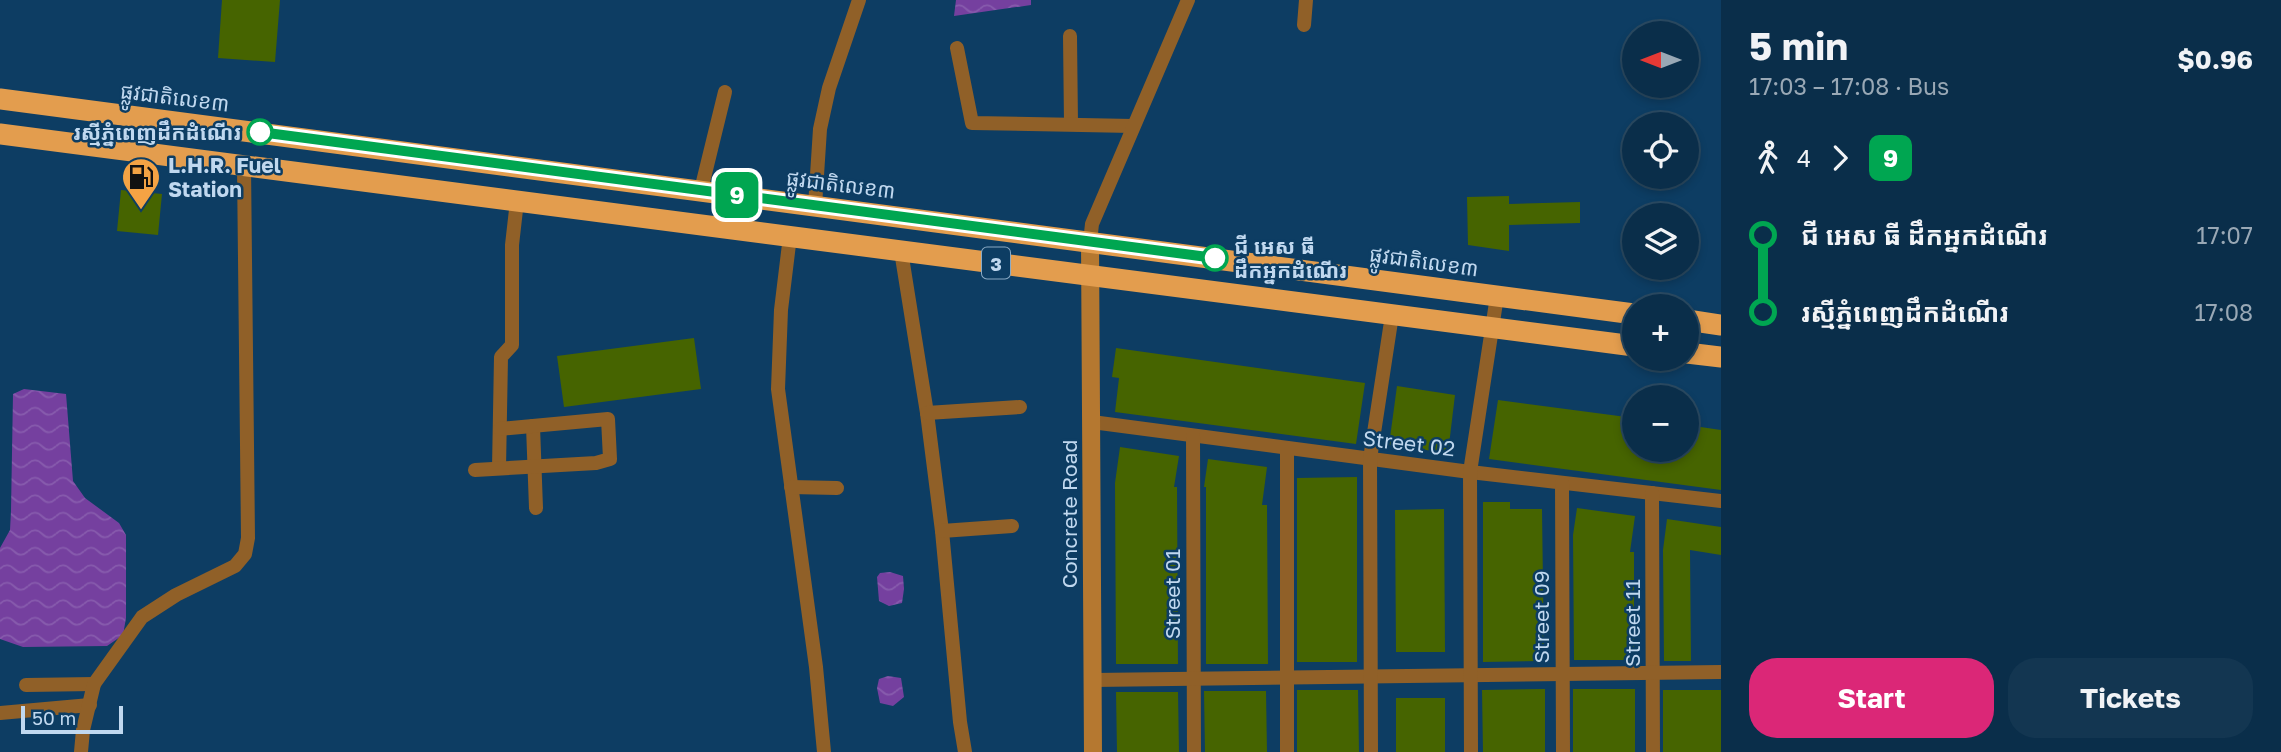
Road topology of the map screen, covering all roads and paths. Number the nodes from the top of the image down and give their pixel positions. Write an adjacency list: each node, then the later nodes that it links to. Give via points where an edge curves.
1 (859, 0): 15 (street, via 820,130)
2 (1188, 0): 10 (street)
3 (1306, 0): 4 (street)
4 (1304, 25)
5 (1070, 36): 9 (street)
6 (957, 48): 9 (street, via 972,123)
7 (725, 92): 13 (street)
8 (0, 99): 13 (highway, ផ្លូវជាតិលេខ៣ / 3)
9 (1071, 124): 10 (street)
10 (1133, 126): 17 (street, via 1092,224)
11 (0, 134): 12 (highway, 3)
12 (244, 166): 14 (highway, 3); 57 (street, via 245,554 234,566 142,617)
13 (701, 190): 15 (highway, ផ្លូវជាតិលេខ៣ / 3)
14 (517, 201): 16 (highway, 3); 33 (street, via 512,345 501,357)
15 (815, 206): 17 (highway, ផ្លូវជាតិលេខ៣ / 3)
16 (790, 236): 18 (highway, 3); 42 (street, via 778,389)
17 (1090, 242): 19 (street, Concrete Road); 20 (highway, ផ្លូវជាតិលេខ៣ / 3)
18 (901, 251): 19 (highway, 3); 30 (street)
19 (1091, 275): 22 (highway, 3); 31 (street, Concrete Road)
20 (1497, 296): 21 (highway, ផ្លូវជាតិលេខ៣ / 3); 25 (street)
21 (1622, 312)
22 (1392, 315): 25 (highway, 3); 36 (street)
23 (1699, 322): 24 (highway)
24 (1721, 325)
25 (1493, 328): 26 (highway, 3); 40 (street)
26 (1622, 344)
27 (1699, 354): 28 (highway)
28 (1721, 357)
29 (1020, 407): 30 (street)
30 (927, 413): 48 (street)
31 (1092, 422): 34 (street, Street 02); 56 (street, Concrete Road)
32 (533, 426): 33 (street); 37 (street); 37 (street, via 608,419 610,458)
33 (500, 429): 38 (street)
34 (1193, 436): 35 (street, Street 02); 55 (street, Street 01)
35 (1287, 448): 36 (street, Street 02); 54 (street)
36 (1370, 459): 40 (street, Street 02); 53 (street)
37 (535, 466): 38 (street); 46 (street)
38 (499, 468): 39 (street)
39 (475, 470)
40 (1470, 472): 41 (street, Street 02); 52 (street)
41 (1562, 483): 44 (street, Street 02); 51 (street, Street 09)
42 (791, 487): 43 (street); 62 (street)
43 (837, 488)
44 (1652, 493): 45 (street, Street 02); 50 (street, Street 11)
45 (1721, 501)
46 (536, 508)
47 (1012, 526): 48 (street)
48 (942, 531): 63 (street)
49 (1721, 671): 50 (street)
50 (1653, 672): 51 (street); 70 (street, Street 11)
51 (1563, 674): 52 (street); 69 (street, Street 09)
52 (1471, 675): 53 (street); 68 (street)
53 (1371, 676): 54 (street); 67 (street)
54 (1287, 677): 55 (street); 66 (street)
55 (1193, 678): 56 (street); 65 (street, Street 01)
56 (1093, 680): 64 (street, Concrete Road)
57 (94, 684): 58 (street); 59 (street)
58 (26, 685)
59 (90, 705): 60 (street); 61 (street)
60 (0, 713)
61 (81, 752)
62 (824, 752)
63 (965, 752)
64 (1093, 752)
65 (1194, 752)
66 (1287, 752)
67 (1371, 752)
68 (1471, 752)
69 (1563, 752)
70 (1653, 752)

